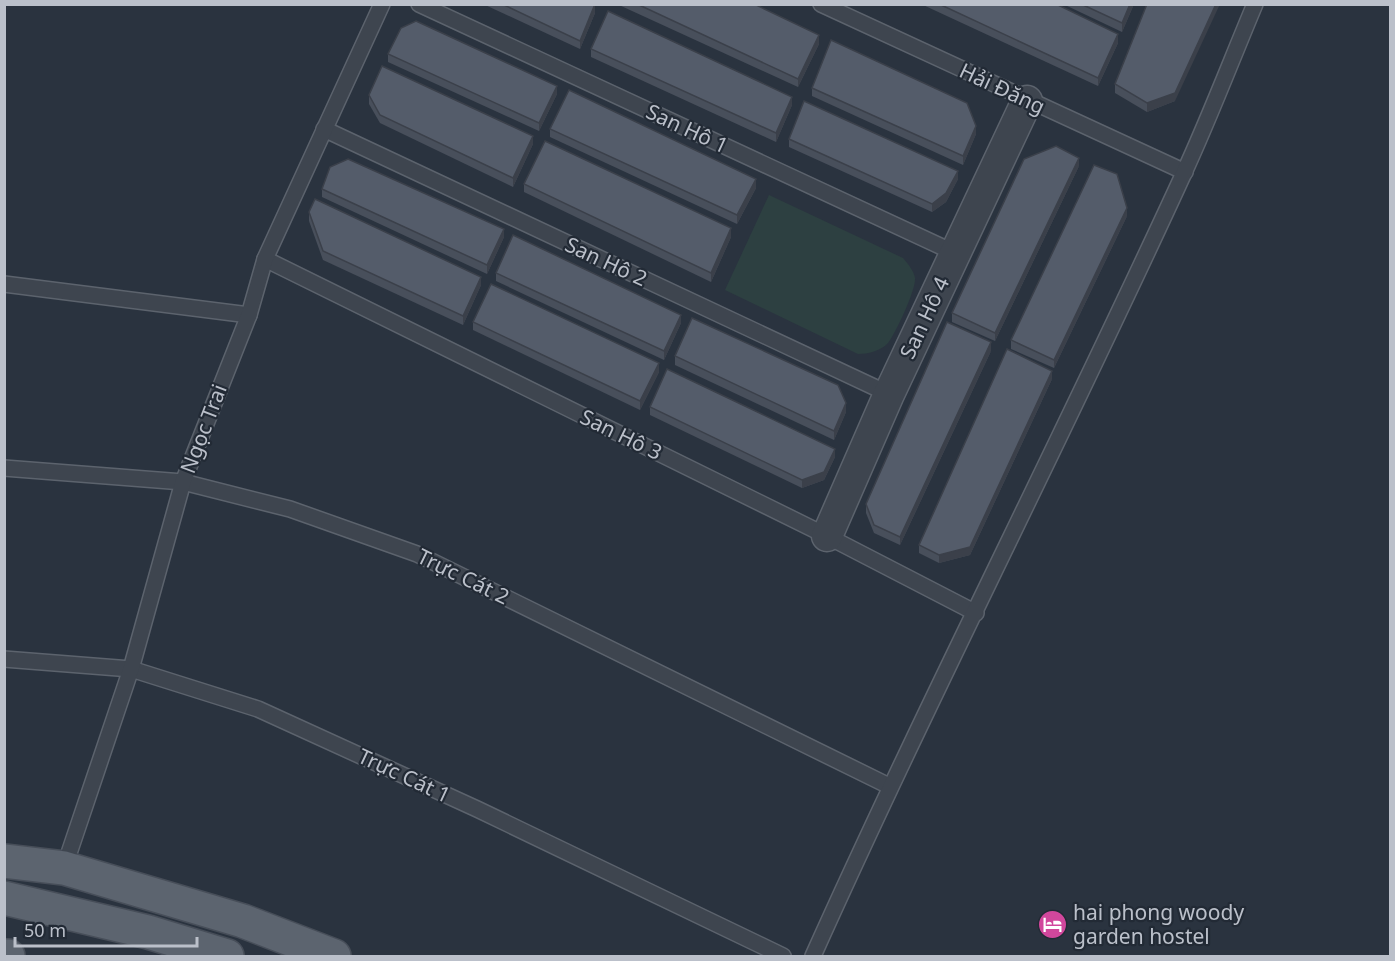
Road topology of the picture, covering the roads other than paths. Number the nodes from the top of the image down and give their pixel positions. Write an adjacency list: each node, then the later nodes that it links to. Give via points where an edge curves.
1 (382, 4): 6 (lane, Ngọc Trai)
2 (419, 4): 8 (lane, San Hô 1)
3 (821, 4): 5 (lane, Hải Đăng)
4 (1255, 4): 7 (lane)
5 (1027, 101): 7 (lane, Hải Đăng); 8 (street, San Hô 4)
6 (324, 129): 9 (lane, Ngọc Trai); 12 (lane, San Hô 2)
7 (1185, 172): 16 (lane)
8 (955, 253): 12 (street, San Hô 4)
9 (265, 259): 11 (lane, Ngọc Trai); 15 (lane, San Hô 3)
10 (4, 284): 11 (lane)
11 (249, 315): 14 (lane, Ngọc Trai)
12 (889, 394): 15 (street, San Hô 4)
13 (4, 468): 14 (lane, Trực Cát 2)
14 (183, 482): 18 (lane, Ngọc Trai); 19 (lane, Trực Cát 2, via 290,509 417,554)
15 (827, 536): 16 (lane, San Hô 3)
16 (976, 613): 19 (lane)
17 (4, 659): 18 (lane, Trực Cát 1)
18 (131, 669): 21 (lane, Ngọc Trai); 25 (lane, Trực Cát 1, via 258,709 477,809)
19 (889, 786): 26 (lane)
20 (4, 861): 21 (main road)
21 (64, 868): 24 (main road, via 243,921)
22 (4, 898): 23 (main road)
23 (227, 957)
24 (334, 957)
25 (783, 957)
26 (813, 957)

